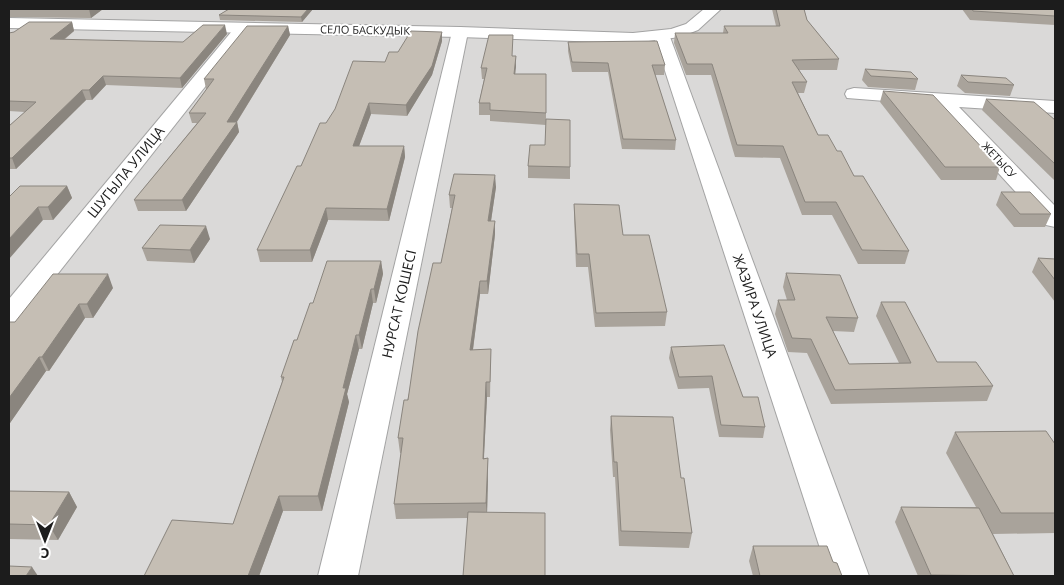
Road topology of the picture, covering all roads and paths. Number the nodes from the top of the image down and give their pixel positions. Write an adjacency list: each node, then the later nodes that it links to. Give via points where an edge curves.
1 (713, 9): 7 (street, СЕЛО БАСКУДЫК, via 692,27)
2 (9, 23): 3 (street, СЕЛО БАСКУДЫК)
3 (28, 23): 4 (street, СЕЛО БАСКУДЫК); 6 (street)
4 (242, 28): 5 (street, СЕЛО БАСКУДЫК); 12 (street, ШУГЫЛА УЛИЦА)
5 (460, 32): 7 (street, СЕЛО БАСКУДЫК); 13 (street, НУРСАТ КОШЕСI)
6 (9, 37)
7 (662, 37): 14 (street, ЖАЗИРА УЛИЦА)
8 (854, 94): 9 (street)
9 (942, 100): 10 (street); 11 (street, ЖЕТЫСУ)
10 (1055, 107)
11 (1055, 220)
12 (9, 317)
13 (338, 576)
14 (849, 576)

